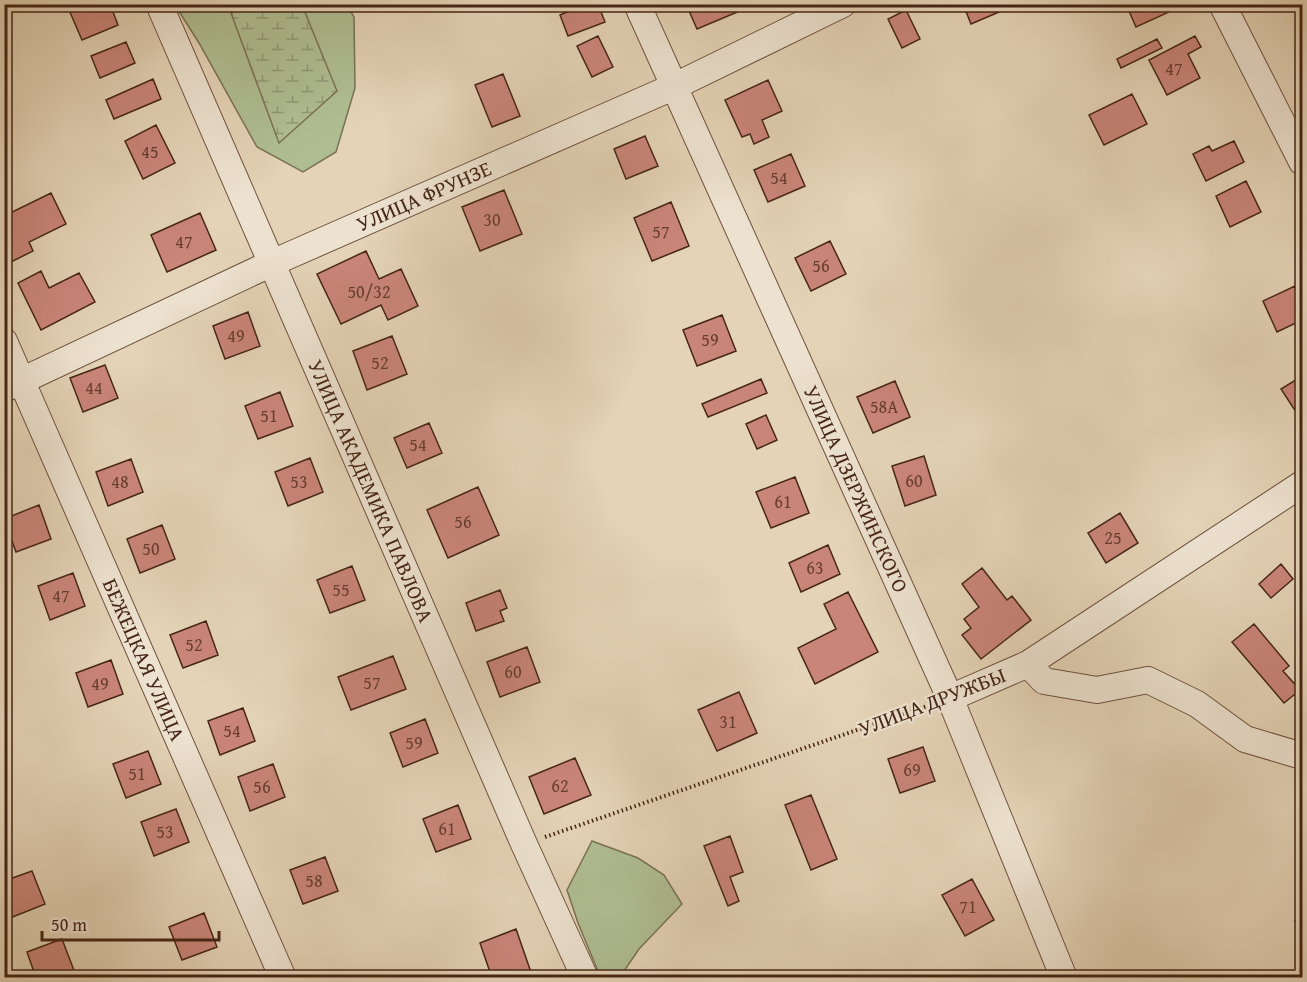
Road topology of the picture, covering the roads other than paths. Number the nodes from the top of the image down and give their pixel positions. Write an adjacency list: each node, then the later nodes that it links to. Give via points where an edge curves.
1 (159, 4): 7 (street, УЛИЦА АКАДЕМИКА ПАВЛОВА)
2 (637, 4): 5 (street, УЛИЦА ДЗЕРЖИНСКОГО)
3 (843, 4): 5 (street, УЛИЦА ФРУНЗЕ)
4 (1222, 4): 6 (street)
5 (673, 87): 7 (street, УЛИЦА ФРУНЗЕ); 12 (street, УЛИЦА ДЗЕРЖИНСКОГО)
6 (1302, 162)
7 (272, 263): 9 (street, УЛИЦА ФРУНЗЕ); 15 (street, УЛИЦА АКАДЕМИКА ПАВЛОВА)
8 (4, 341): 9 (street, БЕЖЕЦКАЯ УЛИЦА)
9 (13, 385): 14 (street, БЕЖЕЦКАЯ УЛИЦА)
10 (1302, 484): 11 (street, УЛИЦА ДРУЖБЫ)
11 (1028, 664): 12 (street, УЛИЦА ДРУЖБЫ); 13 (street, via 1044,681 1097,690 1148,681 1197,704 1245,739)
12 (950, 698): 16 (street, УЛИЦА ДЗЕРЖИНСКОГО)
13 (1302, 756)
14 (283, 978)
15 (585, 978)
16 (1064, 978)

